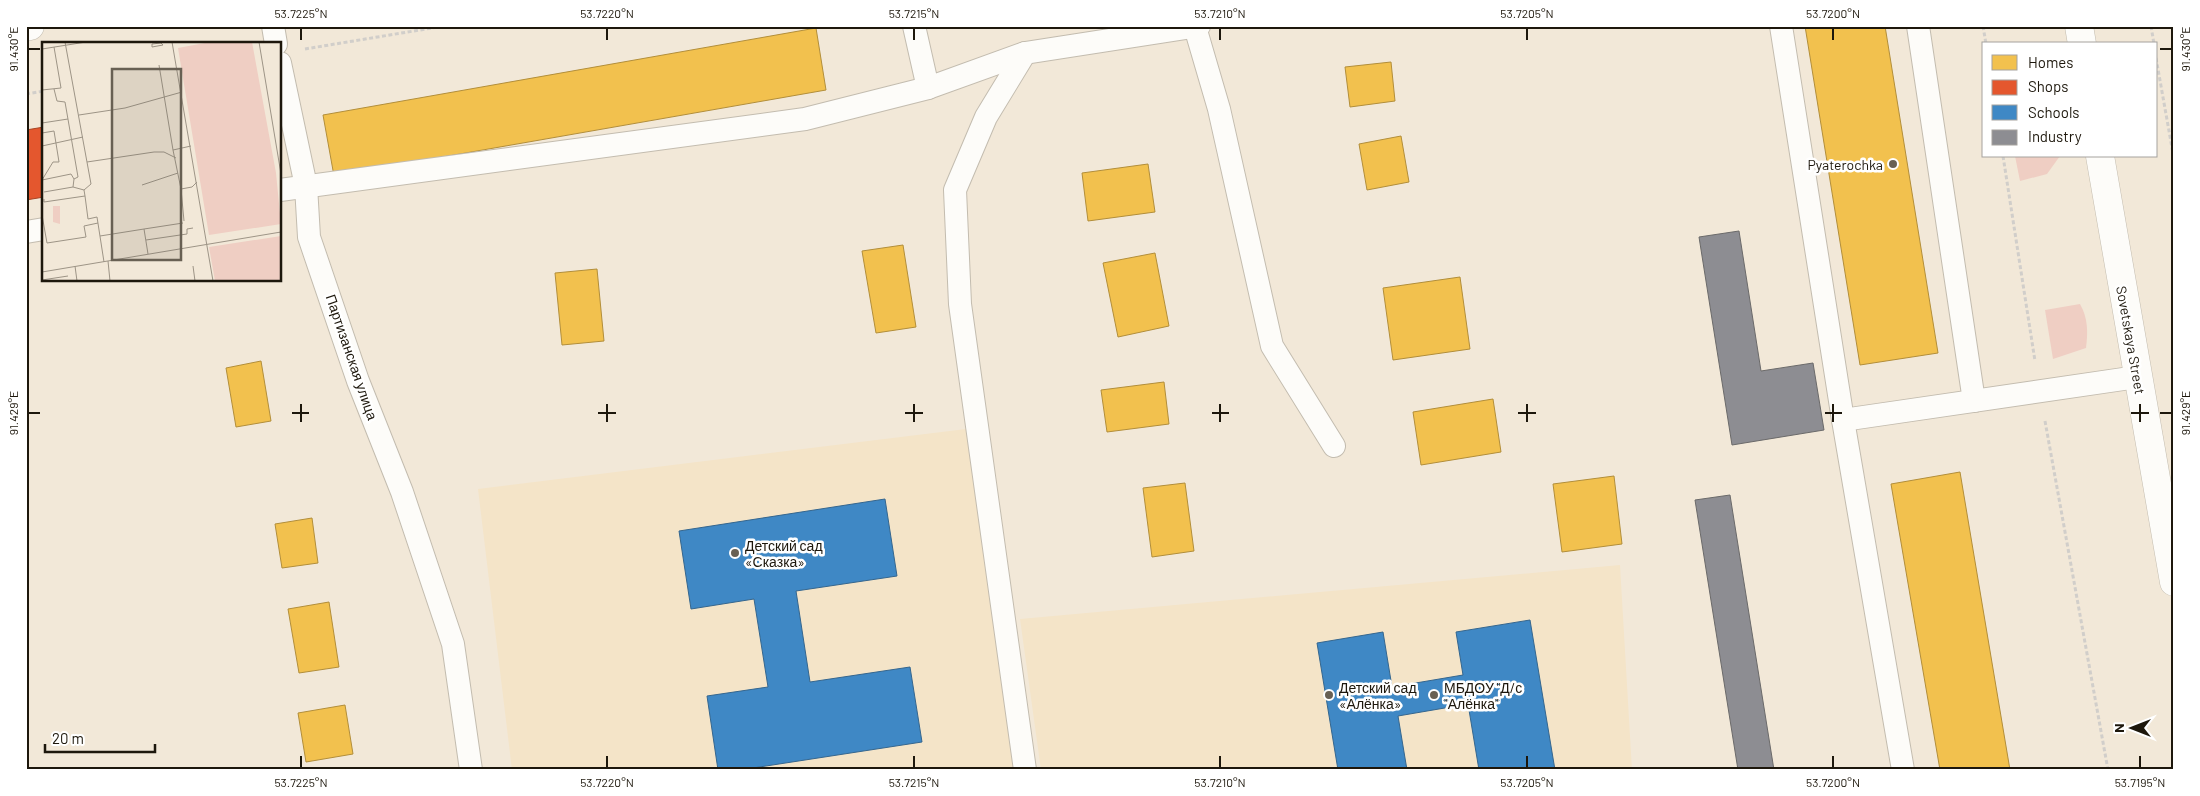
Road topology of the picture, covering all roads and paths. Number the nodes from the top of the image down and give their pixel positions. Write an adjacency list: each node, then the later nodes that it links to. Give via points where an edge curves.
1 (274, 26): 10 (lane)
2 (444, 26): 14 (path)
3 (914, 26): 18 (lane)
4 (1781, 26): 31 (lane)
5 (1918, 26): 30 (lane)
6 (1983, 26): 11 (path)
7 (2079, 26): 12 (street)
8 (2151, 26): 13 (path)
9 (1197, 27): 15 (lane); 32 (lane, via 1219,109 1272,346)
10 (276, 42)
11 (1986, 42)
12 (2082, 42)
13 (2154, 42)
14 (299, 50)
15 (1025, 53): 18 (lane); 35 (lane, via 986,117 956,190 960,304)
16 (281, 68): 24 (lane, Партизанская улица)
17 (2158, 69): 23 (path)
18 (928, 88): 24 (lane, via 805,119)
19 (42, 92): 20 (path)
20 (26, 94)
21 (2003, 158): 29 (path)
22 (2100, 158): 28 (street, Sovetskaya Street)
23 (2174, 159)
24 (306, 186): 25 (lane); 34 (lane, Партизанская улица, via 309,238 358,381 402,492 453,644)
25 (281, 190)
26 (42, 229): 27 (lane)
27 (26, 232)
28 (2137, 377): 29 (lane); 33 (street, Sovetskaya Street)
29 (2039, 391): 30 (lane); 37 (path)
30 (1974, 401): 31 (lane)
31 (1843, 420): 36 (lane)
32 (1334, 446)
33 (2174, 582)
34 (471, 770)
35 (1025, 770)
36 (1902, 770)
37 (2108, 770)

